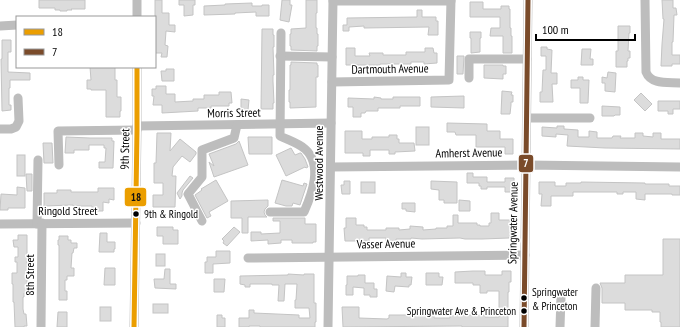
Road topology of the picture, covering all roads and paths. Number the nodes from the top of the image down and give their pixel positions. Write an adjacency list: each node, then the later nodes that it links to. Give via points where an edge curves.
1 (137, 0): 6 (street)
2 (528, 0): 12 (street, Springwater Avenue)
3 (646, 0): 16 (street, via 646,72 653,81)
4 (333, 1): 5 (street); 11 (street, Westwood Avenue)
5 (451, 1): 15 (street, Dartmouth Avenue, via 449,80)
6 (137, 16)
7 (16, 25): 8 (street)
8 (0, 26)
9 (281, 33): 10 (street)
10 (280, 56): 11 (street); 21 (street)
11 (332, 57): 15 (street, Westwood Avenue)
12 (528, 59): 14 (street, via 469,59); 18 (street, Springwater Avenue)
13 (137, 68): 23 (street, 9th Street)
14 (468, 78)
15 (332, 82): 20 (street, Westwood Avenue)
16 (680, 83)
17 (18, 98): 24 (street, via 19,121 16,127)
18 (527, 118): 19 (street); 27 (street, Springwater Avenue)
19 (590, 118)
20 (331, 123): 21 (street, Morris Street); 29 (street, Westwood Avenue)
21 (280, 124): 22 (street, Morris Street); 30 (street, via 280,136 307,151)
22 (237, 125): 23 (street, Morris Street); 32 (street, via 234,138 202,150 202,176 188,194)
23 (137, 128): 26 (street, Morris Street, via 58,131); 33 (street, 9th Street)
24 (0, 129)
25 (38, 160): 35 (street, 8th Street)
26 (59, 165)
27 (526, 165): 28 (street, Amherst Avenue); 29 (street, Amherst Avenue); 36 (street, Springwater Avenue)
28 (680, 167)
29 (331, 173): 30 (street, Amherst Avenue); 37 (street, Westwood Avenue)
30 (314, 176): 31 (street, via 304,212)
31 (270, 212)
32 (202, 221)
33 (136, 223): 35 (street, Ringold Street); 42 (street, 9th Street)
34 (0, 224): 35 (street, Ringold Street)
35 (40, 224): 41 (street, 8th Street)
36 (525, 255): 37 (street, Vasser Avenue); 44 (street, Springwater Avenue)
37 (330, 257): 38 (street, Vasser Avenue); 43 (street, Westwood Avenue)
38 (248, 258)
39 (596, 288): 46 (street)
40 (561, 297): 45 (street)
41 (42, 327)
42 (134, 327)
43 (328, 327)
44 (524, 327)
45 (560, 327)
46 (595, 327)

